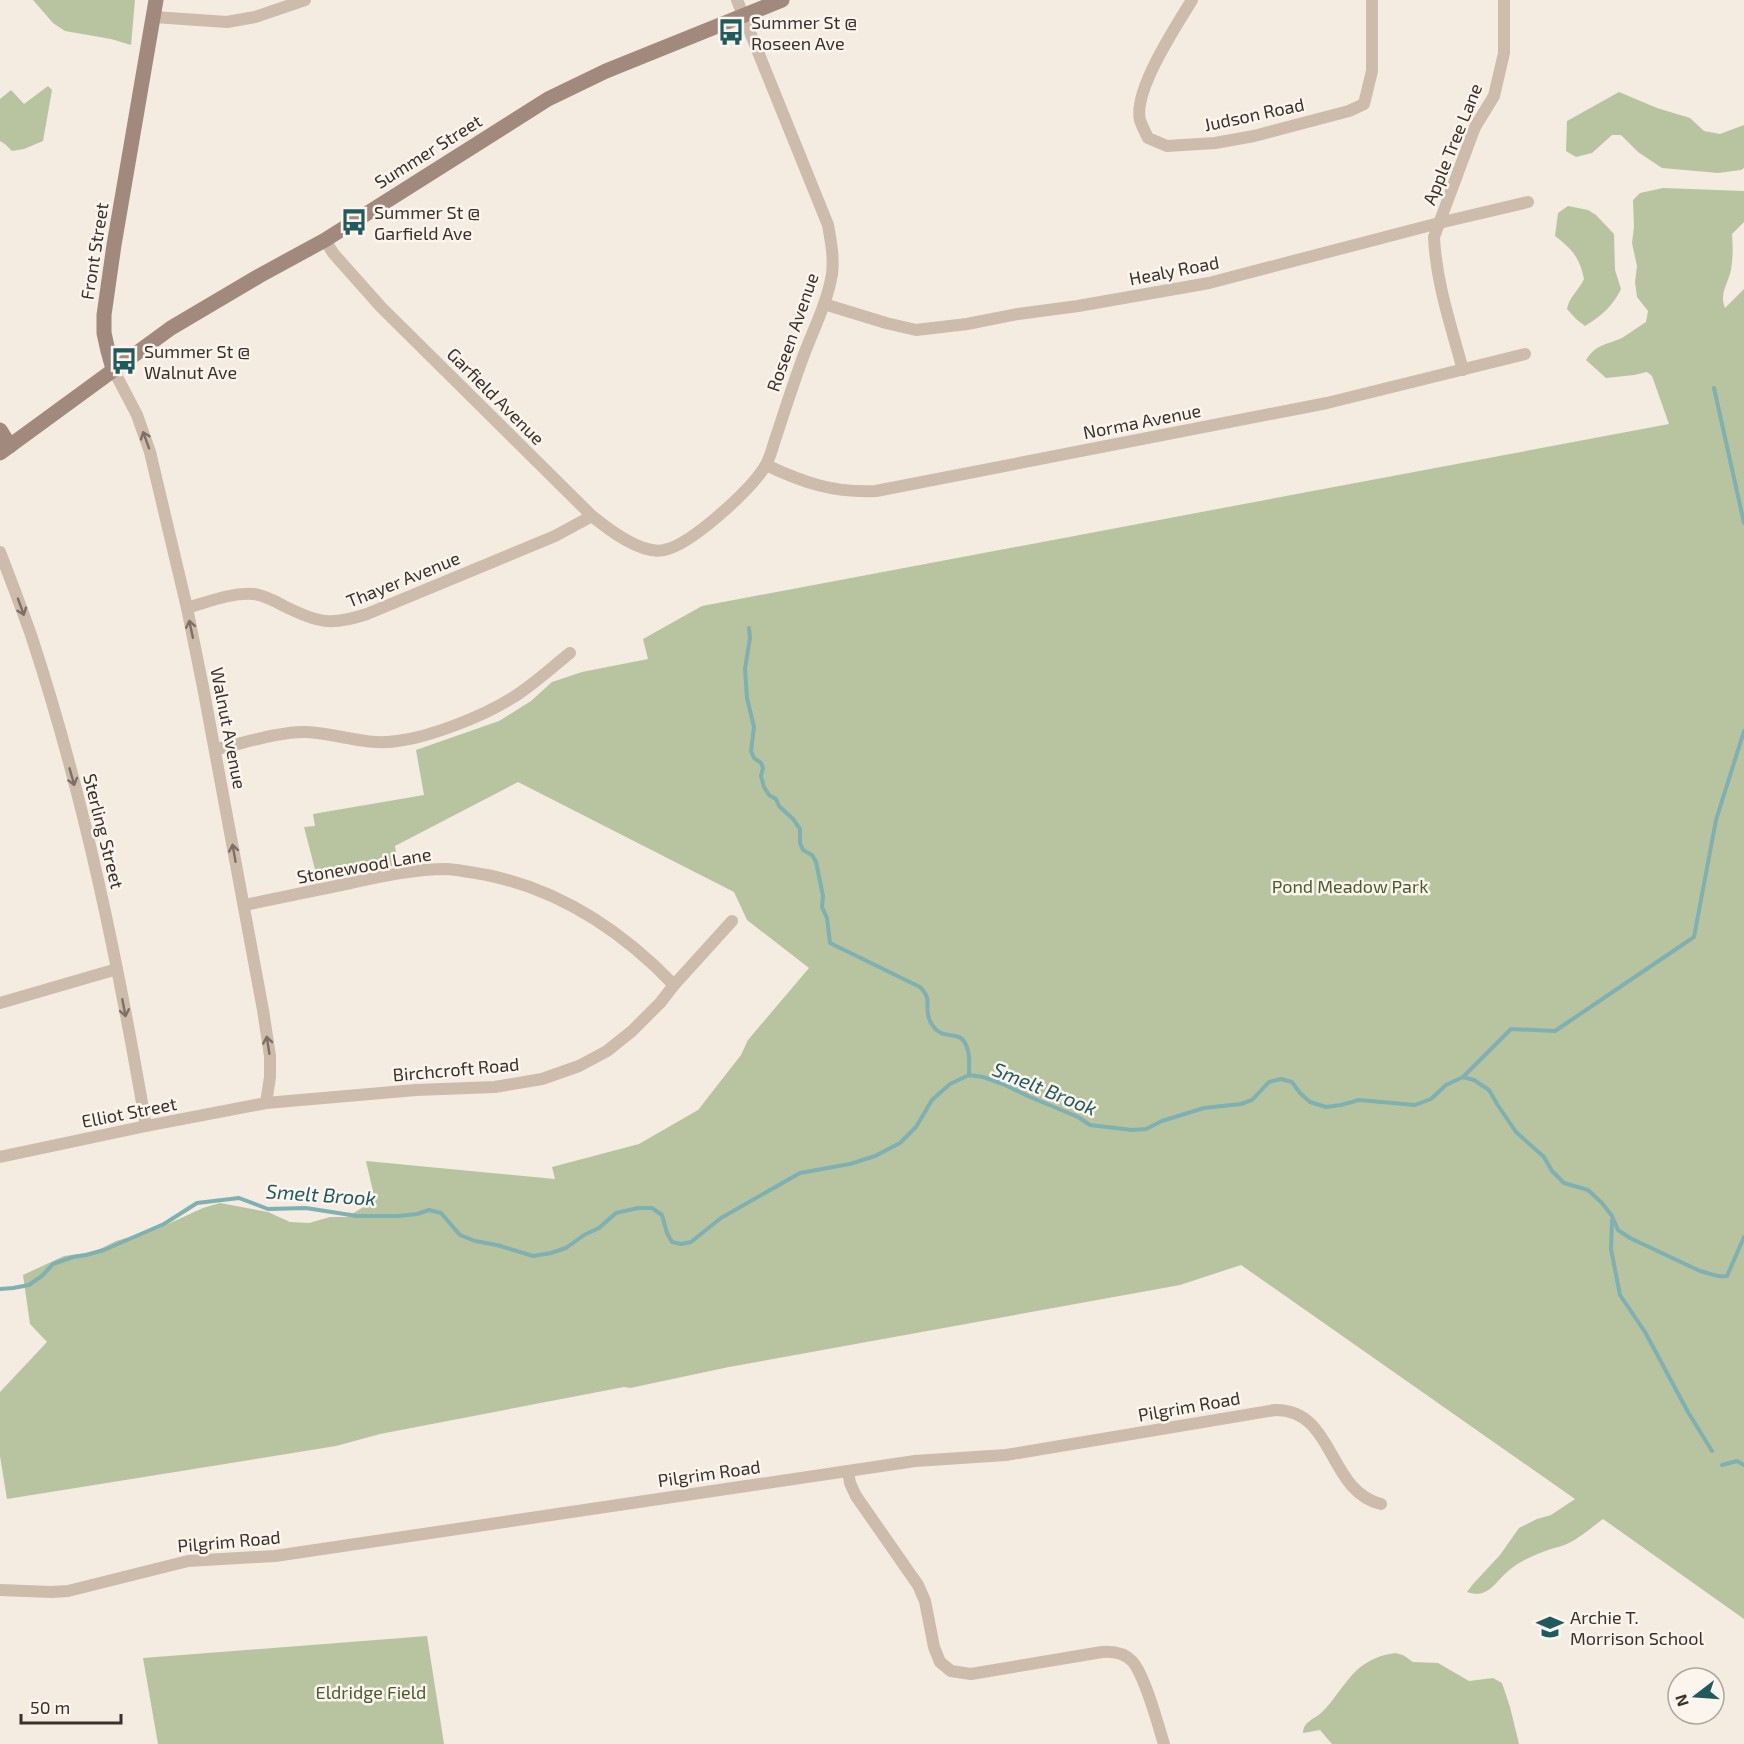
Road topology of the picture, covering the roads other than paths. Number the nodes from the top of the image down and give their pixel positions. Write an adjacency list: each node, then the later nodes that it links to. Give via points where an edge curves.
1 (156, 0): 9 (street, Front Street)
2 (305, 0): 9 (street, via 227,22)
3 (737, 0): 8 (street, Roseen Avenue)
4 (782, 0): 8 (street, Summer Street)
5 (1192, 0): 6 (street, Judson Road, via 1164,46 1140,98 1140,119 1148,138 1167,146 1254,136 1364,105 1372,71)
6 (1372, 0)
7 (1504, 0): 11 (street, Apple Tree Lane, via 1504,53 1494,96 1475,128)
8 (743, 16): 12 (street, Summer Street, via 606,71 548,99); 13 (street, Roseen Avenue, via 828,225 833,251)
9 (154, 17): 15 (street, Front Street, via 104,315)
10 (1528, 202): 11 (street, Healy Road)
11 (1440, 223): 13 (street, Healy Road, via 1209,283 967,324 915,330); 16 (street, Apple Tree Lane, via 1434,237 1435,254)
12 (326, 240): 15 (street, Summer Street, via 171,328); 20 (street, Garfield Avenue, via 381,307)
13 (824, 304): 19 (street, Roseen Avenue)
14 (1526, 354): 16 (street, Norma Avenue)
15 (113, 369): 18 (street); 23 (street, Walnut Avenue, one-way to 15, via 150,452 137,415)
16 (1463, 370): 19 (street, Norma Avenue, via 1305,408 876,491 834,490)
17 (0, 430): 18 (street)
18 (5, 449)
19 (766, 465): 21 (street, Roseen Avenue, via 740,496 691,537)
20 (592, 516): 21 (street, Garfield Avenue, via 628,541); 23 (street, Thayer Avenue, via 555,536 368,614 339,622 313,619 255,594)
21 (662, 551)
22 (0, 552): 28 (street, Sterling Street, one-way to 28, via 32,637 68,763)
23 (187, 608): 25 (street, Walnut Avenue, one-way to 23)
24 (570, 653): 25 (street, via 510,699 420,736 378,742 305,732)
25 (216, 749): 26 (street, Walnut Avenue, one-way to 25)
26 (244, 905): 29 (street, Stonewood Lane, via 411,872 447,869 506,879 564,901 628,942); 31 (street, Walnut Avenue, one-way to 26, via 270,1056)
27 (732, 921): 29 (street, Birchcroft Road)
28 (117, 969): 30 (street); 32 (street, Sterling Street, one-way to 32)
29 (674, 986): 31 (street, Birchcroft Road, via 632,1031 607,1051 542,1079 495,1087)
30 (0, 1003)
31 (266, 1103): 32 (street, Elliot Street)
32 (146, 1126): 33 (street, Elliot Street)
33 (0, 1157)
34 (848, 1471): 35 (street, Pilgrim Road, via 1006,1455 1283,1410 1299,1414 1311,1423 1355,1490); 36 (street, Pilgrim Road, via 275,1556 188,1561 68,1591); 37 (street, via 856,1496 918,1585 928,1611 936,1655 945,1667 971,1674 1102,1652 1120,1654 1141,1675)
35 (1381, 1504)
36 (0, 1590)
37 (1164, 1744)

